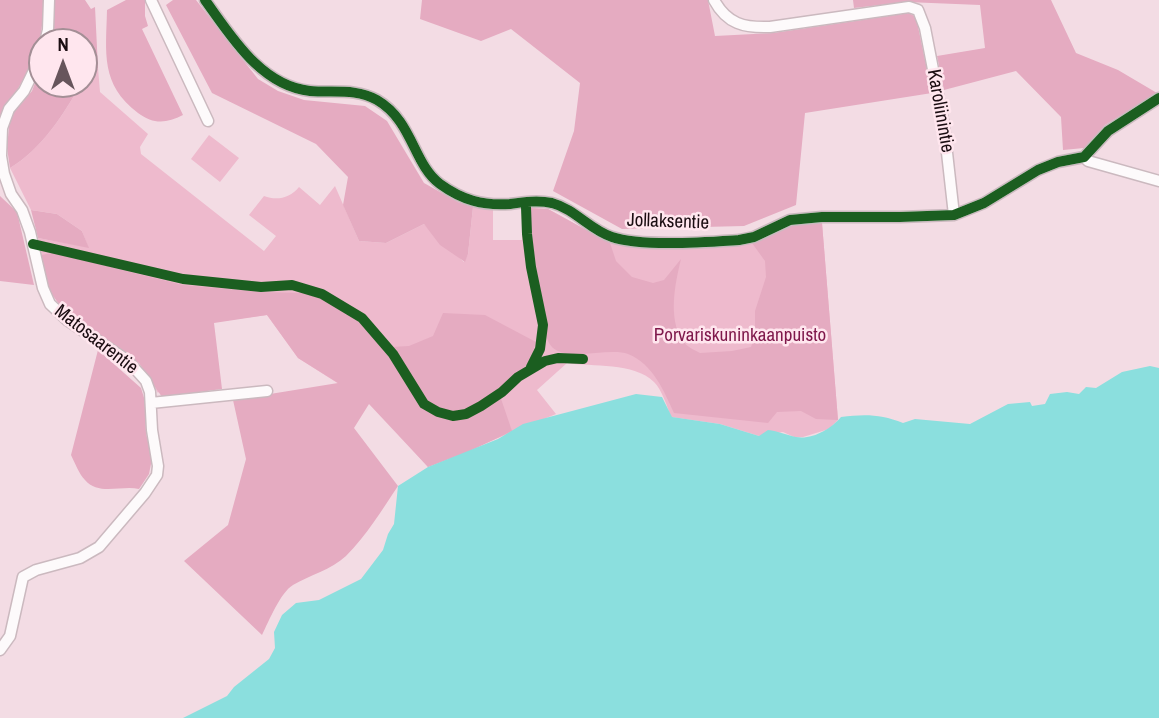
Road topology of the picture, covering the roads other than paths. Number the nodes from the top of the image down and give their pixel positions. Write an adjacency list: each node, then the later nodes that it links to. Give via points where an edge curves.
1 (50, 0): 5 (street)
2 (151, 0): 8 (street)
3 (205, 0): 11 (street, Jollaksentie, via 261,70 276,80 305,90 355,92 380,102 404,123 437,181 472,202 552,204 611,237 637,241 739,240 790,220 822,217)
4 (714, 0): 11 (street, Karoliinintie, via 723,15 748,27 909,7 918,10 944,126)
5 (48, 28)
6 (28, 83): 13 (street, Matosaarentie, via 9,109 2,128 1,156 4,174 30,232 43,288 50,304 67,320 128,361 146,381)
7 (1159, 98): 9 (street, via 1108,131)
8 (208, 121)
9 (1084, 157): 10 (street); 11 (street, Jollaksentie, via 1038,170 984,203)
10 (1159, 181)
11 (954, 215)
12 (267, 391): 13 (street)
13 (151, 403): 14 (street, Matosaarentie, via 157,475 99,548 23,577 10,636)
14 (0, 650)

